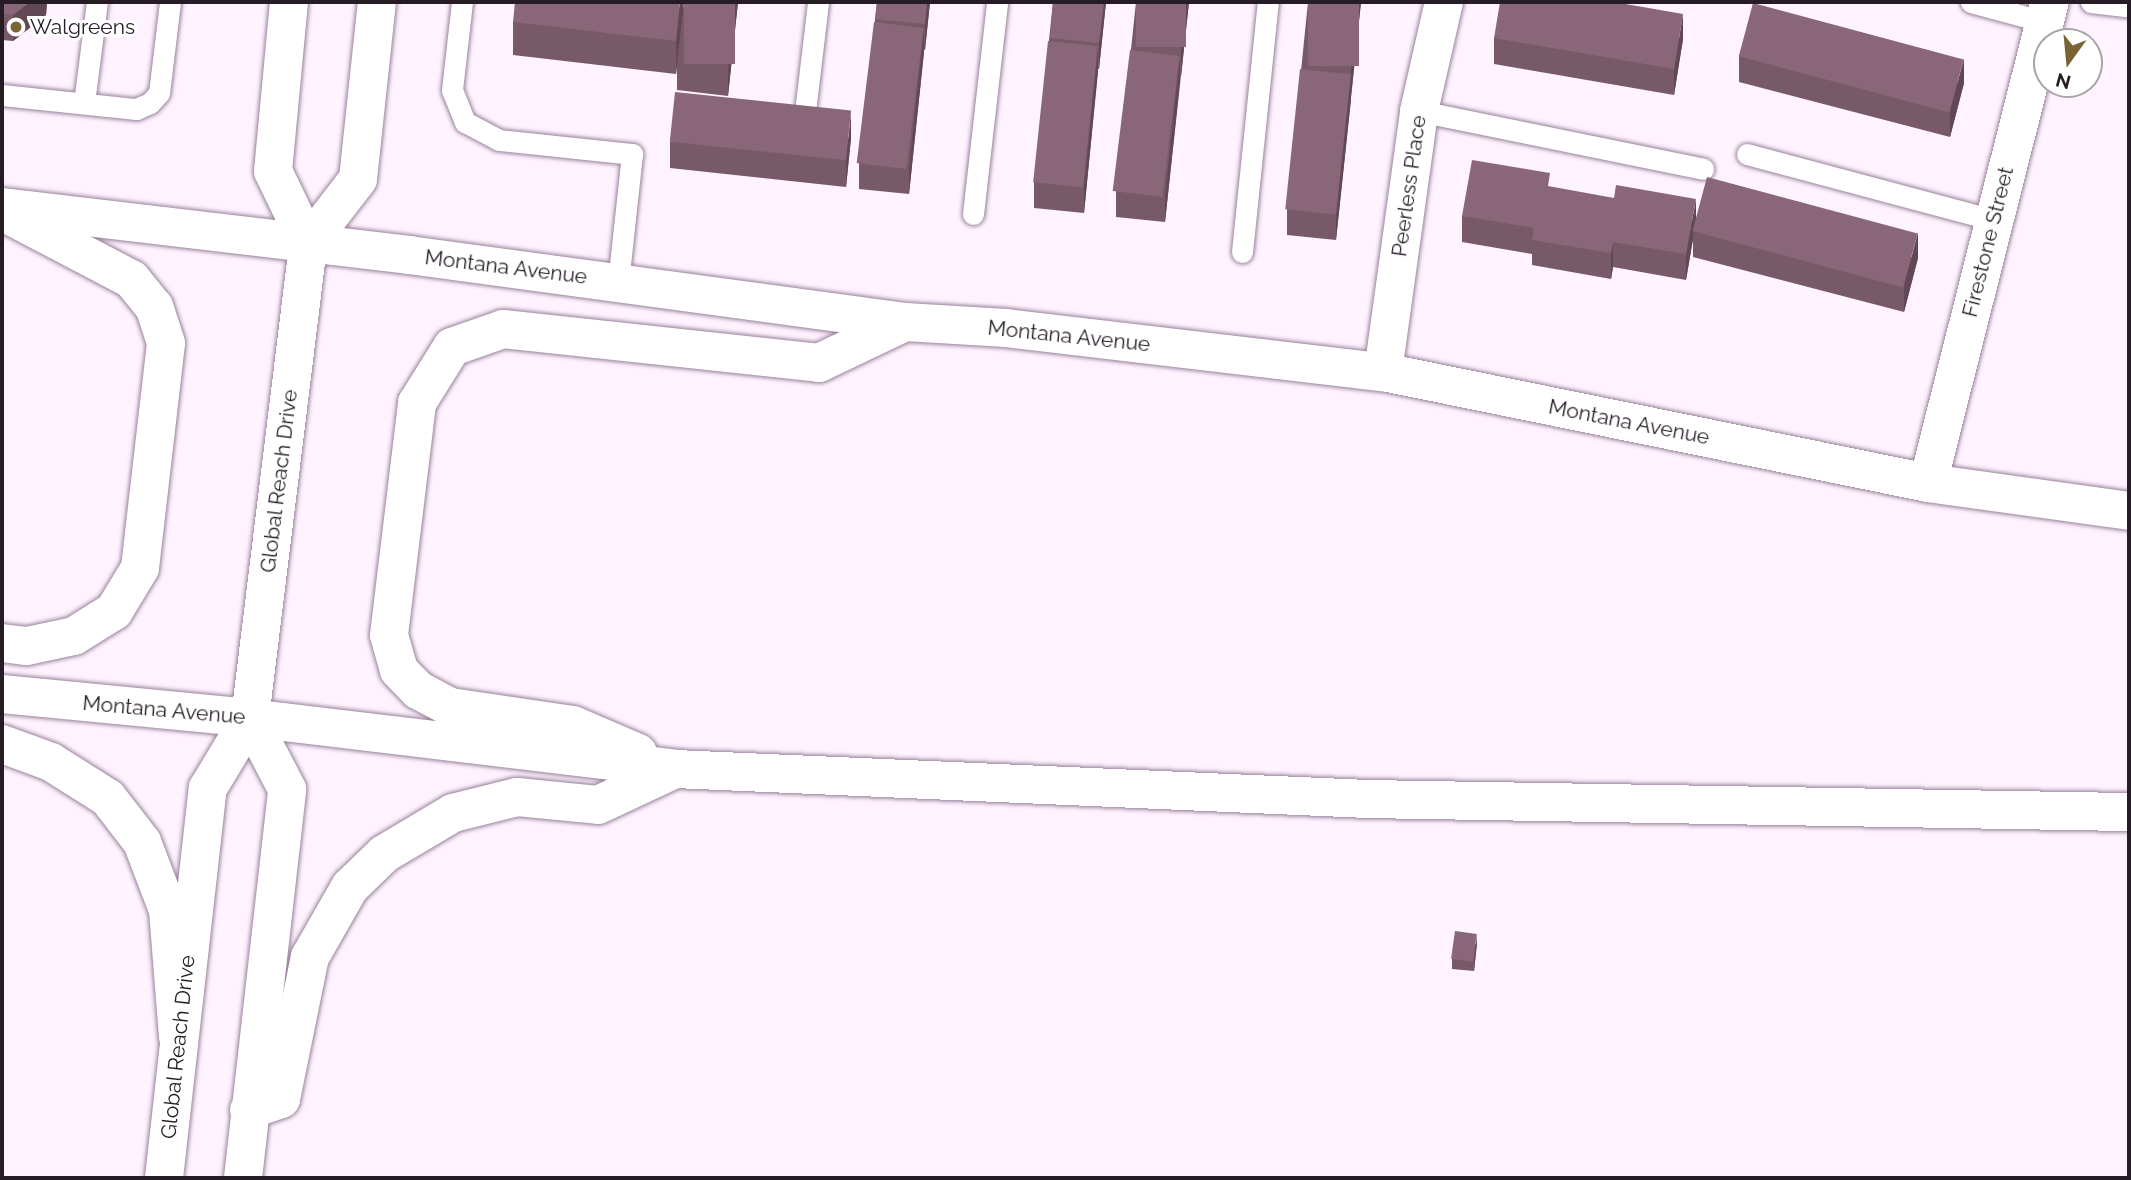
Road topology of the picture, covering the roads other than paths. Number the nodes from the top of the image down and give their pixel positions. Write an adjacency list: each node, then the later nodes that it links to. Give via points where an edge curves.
1 (97, 2): 15 (lane)
2 (170, 2): 15 (lane, via 159,93 136,109)
3 (289, 2): 23 (main road, via 273,171)
4 (377, 2): 23 (main road, via 358,180)
5 (462, 2): 25 (lane, via 452,90 465,122 499,140 632,155)
6 (818, 2): 17 (lane)
7 (997, 2): 21 (lane)
8 (1268, 2): 24 (lane)
9 (1444, 2): 16 (main road, Peerless Place)
10 (1971, 2): 13 (lane)
11 (2091, 2): 12 (lane)
12 (2129, 7)
13 (2047, 12): 22 (main road, Firestone Street)
14 (2, 95): 15 (lane)
15 (84, 103)
16 (1419, 111): 19 (lane); 27 (main road, Peerless Place)
17 (804, 120)
18 (1746, 154): 22 (lane)
19 (1703, 169)
20 (2, 209): 23 (main road, Montana Avenue); 30 (main road, via 131,279 154,307 166,344 140,568 114,611 74,636 27,646)
21 (973, 215)
22 (1993, 220): 28 (main road, Firestone Street)
23 (309, 244): 25 (main road, Montana Avenue); 32 (main road, Global Reach Drive)
24 (1242, 252)
25 (618, 282): 26 (main road, Montana Avenue)
26 (905, 322): 27 (main road, Montana Avenue, via 1006,328); 34 (main road, via 818,363 503,329 452,347 417,403 389,635 399,670 418,690 450,707 573,725)
27 (1383, 372): 28 (main road, Montana Avenue)
28 (1928, 483): 29 (main road, Montana Avenue)
29 (2129, 511)
30 (2, 643)
31 (2, 694): 32 (main road, Montana Avenue)
32 (250, 718): 34 (main road, Montana Avenue); 36 (main road, Global Reach Drive, via 208,788); 37 (main road, via 287,789)
33 (2, 744): 36 (main road, via 51,762 108,798 142,842 168,910)
34 (675, 769): 35 (main road, Montana Avenue, via 1367,799); 37 (main road, via 598,805 517,797 453,813 384,854 351,887 310,957 281,1099)
35 (2129, 811)
36 (178, 1037): 38 (main road, Global Reach Drive)
37 (249, 1110): 39 (main road)
38 (164, 1178)
39 (243, 1178)

